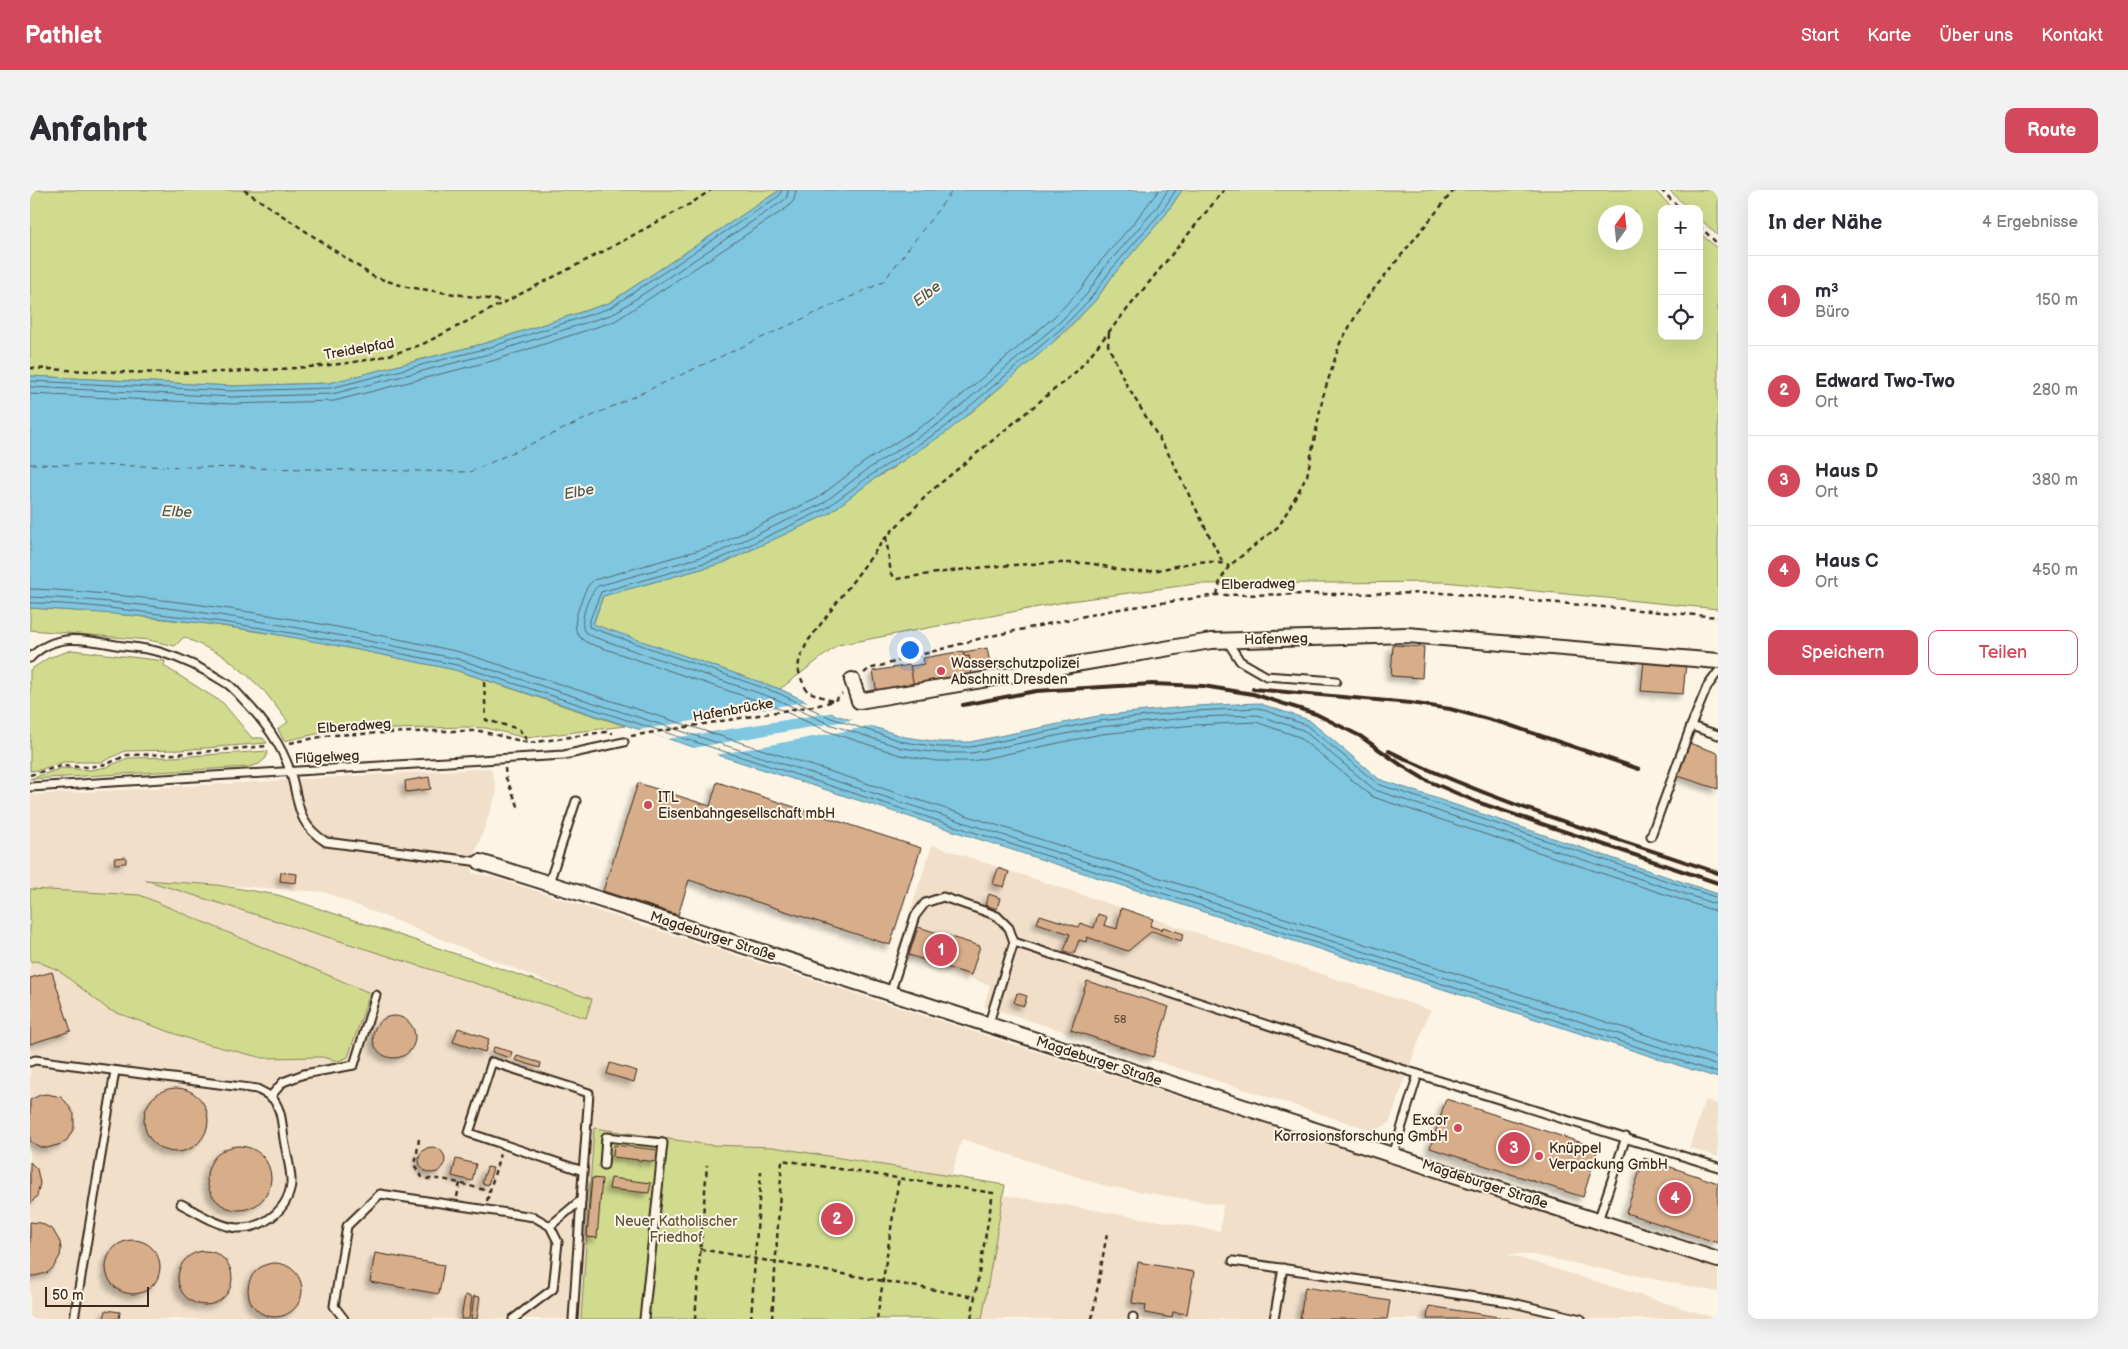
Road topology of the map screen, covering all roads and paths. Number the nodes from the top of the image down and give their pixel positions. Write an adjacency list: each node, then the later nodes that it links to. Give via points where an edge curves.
1 (244, 190): 9 (path, via 374,277 407,287)
2 (711, 190): 9 (path, Treidelpfad, via 608,249)
3 (1224, 190): 10 (path)
4 (1454, 190): 14 (path, via 1365,300 1340,343 1323,396 1307,476 1295,500 1279,526)
5 (1661, 190): 6 (path)
6 (1677, 205)
7 (1703, 230): 8 (path)
8 (1718, 244)
9 (504, 301): 11 (path, Treidelpfad, via 425,343 397,354 349,364 232,372 118,373)
10 (1110, 331): 12 (path, via 1078,370 931,491); 13 (path, via 1108,345 1123,376 1168,453)
11 (30, 368)
12 (886, 537): 13 (path, via 892,574 897,579 1020,565 1085,563 1135,572 1199,561); 24 (path, via 808,641 800,658 798,671 807,691)
13 (1224, 564): 14 (path)
14 (1229, 566): 15 (path, via 1220,581)
15 (1217, 595): 16 (path, Elberadweg, via 1444,593); 21 (path, Elberadweg, via 1113,610 982,638 869,669)
16 (1718, 617)
17 (1227, 641): 19 (street, Hafenweg, via 1407,635); 21 (street, Hafenweg, via 1211,641 859,701); 23 (lane, via 1240,661 1266,676)
18 (30, 658): 31 (lane, via 52,642 78,638 159,652 184,660 228,683 259,716)
19 (1718, 661)
20 (1718, 672): 26 (lane, via 1707,687)
21 (852, 680): 24 (path, Elberadweg)
22 (484, 682): 30 (path, via 486,720 519,729)
23 (1336, 682)
24 (834, 701): 25 (path, Elberadweg)
25 (820, 706): 29 (path, Hafenbrücke)
26 (1691, 726): 28 (lane); 38 (lane)
27 (614, 733): 30 (path, Elberadweg)
28 (1718, 734)
29 (624, 738): 32 (lane, Flügelweg, via 564,755)
30 (529, 743): 31 (path, Elberadweg, via 480,731 439,731 331,735)
31 (278, 745): 33 (lane); 34 (path, Elberadweg, via 127,755 106,764 61,766)
32 (504, 759): 33 (lane, Flügelweg); 37 (path, via 506,778)
33 (290, 772): 35 (lane, Flügelweg); 39 (lane, via 302,819 311,833 326,842)
34 (30, 775)
35 (30, 787)
36 (576, 801): 40 (lane)
37 (519, 808)
38 (1651, 836)
39 (480, 862): 40 (street, Magdeburger Straße)
40 (549, 883): 42 (street, Magdeburger Straße)
41 (1014, 942): 42 (lane, via 1009,928 997,916 943,897 932,899 925,902 915,916); 44 (lane); 47 (lane)
42 (890, 994): 44 (street, Magdeburger Straße)
43 (376, 995): 48 (lane, via 354,1065 304,1074 283,1082)
44 (988, 1026): 52 (street, Magdeburger Straße)
45 (30, 1062): 46 (lane, via 35,1060)
46 (115, 1071): 48 (lane, via 257,1089); 74 (lane)
47 (1418, 1074): 49 (lane); 52 (lane)
48 (270, 1097): 61 (lane, via 280,1113 291,1184 282,1207 265,1222 251,1228 236,1228 217,1224)
49 (1626, 1137): 55 (lane); 63 (lane)
50 (419, 1139): 59 (path, via 414,1166 422,1177)
51 (502, 1144): 56 (lane); 56 (lane, via 469,1133 492,1062 589,1093); 59 (path)
52 (1393, 1155): 63 (street, Magdeburger Straße)
53 (707, 1164): 66 (path)
54 (604, 1165): 78 (lane, via 606,1137 663,1144)
55 (1718, 1167)
56 (583, 1170): 60 (lane)
57 (761, 1171): 67 (path)
58 (900, 1178): 70 (path, via 782,1160); 72 (path); 73 (path, via 993,1193)
59 (489, 1191): 62 (path)
60 (581, 1200): 64 (lane); 77 (lane)
61 (181, 1204)
62 (485, 1210): 64 (lane, via 534,1217); 75 (lane, via 380,1194 347,1226 334,1306)
63 (1598, 1221): 68 (street, Magdeburger Straße)
64 (550, 1226): 76 (lane, via 558,1242 552,1289)
65 (1106, 1232): 84 (path)
66 (700, 1249): 67 (path); 79 (path)
67 (755, 1259): 70 (path); 80 (path)
68 (1718, 1260)
69 (1232, 1261): 71 (lane)
70 (776, 1262): 72 (path); 81 (path)
71 (1283, 1268): 85 (lane); 86 (lane, via 1509,1302)
72 (883, 1281): 73 (path); 82 (path)
73 (975, 1297): 83 (path)
74 (74, 1319)
75 (344, 1319)
76 (513, 1319)
77 (573, 1319)
78 (644, 1319)
79 (695, 1319)
80 (751, 1319)
81 (772, 1319)
82 (877, 1319)
83 (971, 1319)
84 (1092, 1319)
85 (1274, 1319)
86 (1581, 1319)

